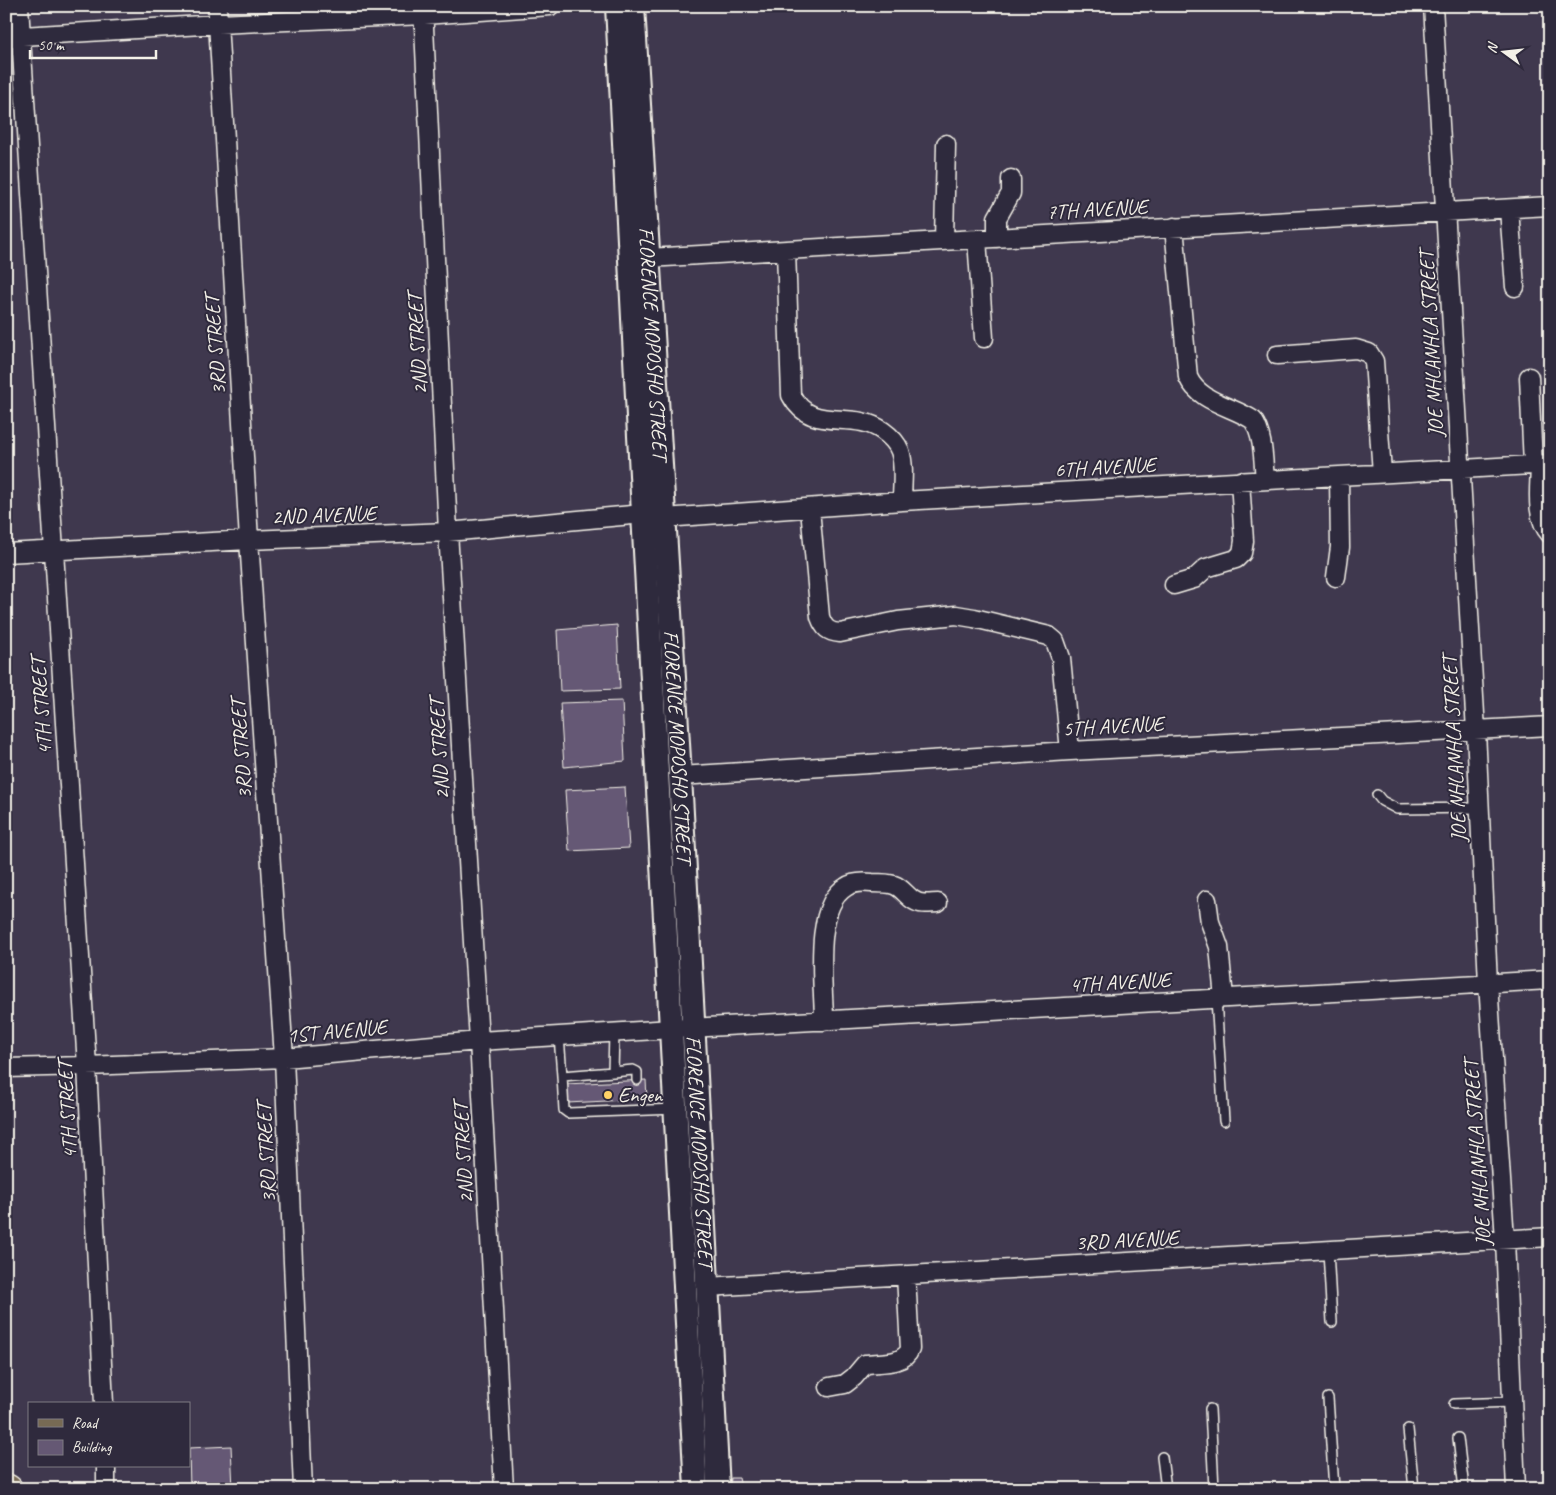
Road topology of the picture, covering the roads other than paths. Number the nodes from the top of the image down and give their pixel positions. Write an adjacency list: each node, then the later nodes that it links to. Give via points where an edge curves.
1 (19, 6): 9 (street, 4TH STREET)
2 (217, 6): 8 (street, 3RD STREET)
3 (550, 6): 7 (street)
4 (617, 6): 33 (street, FLORENCE MOPOSHO STREET)
5 (633, 6): 20 (street, FLORENCE MOPOSHO STREET)
6 (1433, 6): 14 (street, JOE NHLANHLA STREET)
7 (424, 11): 8 (street); 34 (street, 2ND STREET)
8 (218, 24): 9 (street); 36 (street, 3RD STREET)
9 (13, 37): 37 (street, 4TH STREET)
10 (946, 144): 18 (street)
11 (1011, 179): 16 (street, via 1011,193 997,218)
12 (1550, 206): 13 (street, 7TH AVENUE)
13 (1509, 208): 14 (street, 7TH AVENUE); 21 (street)
14 (1446, 212): 15 (street, 7TH AVENUE); 26 (street, JOE NHLANHLA STREET)
15 (1174, 227): 16 (street, 7TH AVENUE); 29 (street, via 1188,378 1199,392 1252,420 1261,440)
16 (997, 238): 17 (street, 7TH AVENUE)
17 (977, 239): 18 (street, 7TH AVENUE); 22 (street)
18 (944, 241): 19 (street, 7TH AVENUE)
19 (786, 251): 20 (street, 7TH AVENUE); 31 (street, via 791,395 796,405 810,416 868,422 887,434 899,450 902,461)
20 (648, 258): 33 (street, FLORENCE MOPOSHO STREET)
21 (1515, 287)
22 (984, 338)
23 (1277, 355): 27 (street, via 1356,349 1369,353 1374,362)
24 (1529, 377): 25 (street)
25 (1541, 464): 26 (street, 6TH AVENUE); 35 (street, via 1540,508 1542,521)
26 (1460, 469): 27 (street, 6TH AVENUE); 42 (street, JOE NHLANHLA STREET)
27 (1382, 473): 28 (street, 6TH AVENUE)
28 (1339, 476): 29 (street, 6TH AVENUE); 39 (street, via 1340,547)
29 (1265, 480): 30 (street, 6TH AVENUE)
30 (1240, 481): 31 (street, 6TH AVENUE); 40 (street, via 1242,553 1236,559 1206,568 1194,579)
31 (902, 501): 32 (street, 6TH AVENUE)
32 (810, 509): 33 (street, 6TH AVENUE); 43 (street, via 820,617 827,630 840,633 898,621 956,615 1049,636 1055,641 1061,658)
33 (653, 516): 34 (street, 2ND AVENUE); 44 (street, FLORENCE MOPOSHO STREET); 53 (street, FLORENCE MOPOSHO STREET)
34 (448, 532): 36 (street, 2ND AVENUE); 56 (street, 2ND STREET)
35 (1550, 534)
36 (249, 540): 37 (street, 2ND AVENUE); 57 (street, 3RD STREET)
37 (54, 551): 38 (street, 2ND AVENUE); 58 (street, 4TH STREET)
38 (6, 553)
39 (1336, 577)
40 (1174, 584)
41 (1550, 726): 42 (street, 5TH AVENUE)
42 (1476, 731): 43 (street, 5TH AVENUE); 46 (street, JOE NHLANHLA STREET)
43 (1070, 751): 44 (street, 5TH AVENUE)
44 (680, 776): 53 (street, FLORENCE MOPOSHO STREET)
45 (1377, 795): 46 (lane, via 1397,809)
46 (1480, 808): 50 (street, JOE NHLANHLA STREET)
47 (1207, 900): 51 (street, via 1210,922 1219,946)
48 (938, 903): 52 (street, via 915,901 894,885 861,882 846,886 829,908 822,936)
49 (1550, 980): 50 (street, 4TH AVENUE)
50 (1488, 983): 51 (street, 4TH AVENUE); 68 (street, JOE NHLANHLA STREET)
51 (1220, 999): 52 (street, 4TH AVENUE); 66 (lane)
52 (824, 1021): 53 (street, 4TH AVENUE)
53 (682, 1029): 54 (street, 1ST AVENUE); 64 (street, FLORENCE MOPOSHO STREET); 71 (street, FLORENCE MOPOSHO STREET)
54 (614, 1033): 55 (street, 1ST AVENUE); 60 (lane)
55 (559, 1036): 56 (street, 1ST AVENUE); 61 (lane)
56 (479, 1041): 57 (street, 1ST AVENUE); 85 (street, 2ND STREET)
57 (284, 1058): 58 (street, 1ST AVENUE); 84 (street, 3RD STREET)
58 (87, 1066): 59 (street, 1ST AVENUE); 75 (street, 4TH STREET)
59 (6, 1068)
60 (613, 1072): 61 (lane); 62 (lane, via 633,1070 637,1072)
61 (562, 1076): 65 (lane, via 564,1110 568,1113)
62 (637, 1080)
63 (639, 1100): 65 (lane)
64 (676, 1109): 65 (lane); 86 (street, FLORENCE MOPOSHO STREET)
65 (639, 1110)
66 (1224, 1121)
67 (1550, 1237): 68 (street, 3RD AVENUE)
68 (1505, 1240): 69 (street, 3RD AVENUE); 76 (street, JOE NHLANHLA STREET)
69 (1328, 1250): 70 (street, 3RD AVENUE); 72 (lane)
70 (906, 1276): 71 (street, 3RD AVENUE); 73 (street, via 910,1348 907,1355 901,1360 865,1364 845,1384)
71 (707, 1287): 87 (street, FLORENCE MOPOSHO STREET)
72 (1332, 1322)
73 (829, 1387)
74 (1328, 1398): 90 (lane)
75 (104, 1402)
76 (1513, 1402): 77 (lane); 93 (street, JOE NHLANHLA STREET)
77 (1454, 1404)
78 (1210, 1409): 89 (lane)
79 (1408, 1429): 91 (lane)
80 (1458, 1438): 92 (lane)
81 (1162, 1457): 88 (lane)
82 (106, 1468): 83 (street)
83 (106, 1489)
84 (303, 1489)
85 (504, 1489)
86 (696, 1489)
87 (718, 1489)
88 (1166, 1489)
89 (1214, 1489)
90 (1334, 1489)
91 (1414, 1489)
92 (1464, 1489)
93 (1516, 1489)

